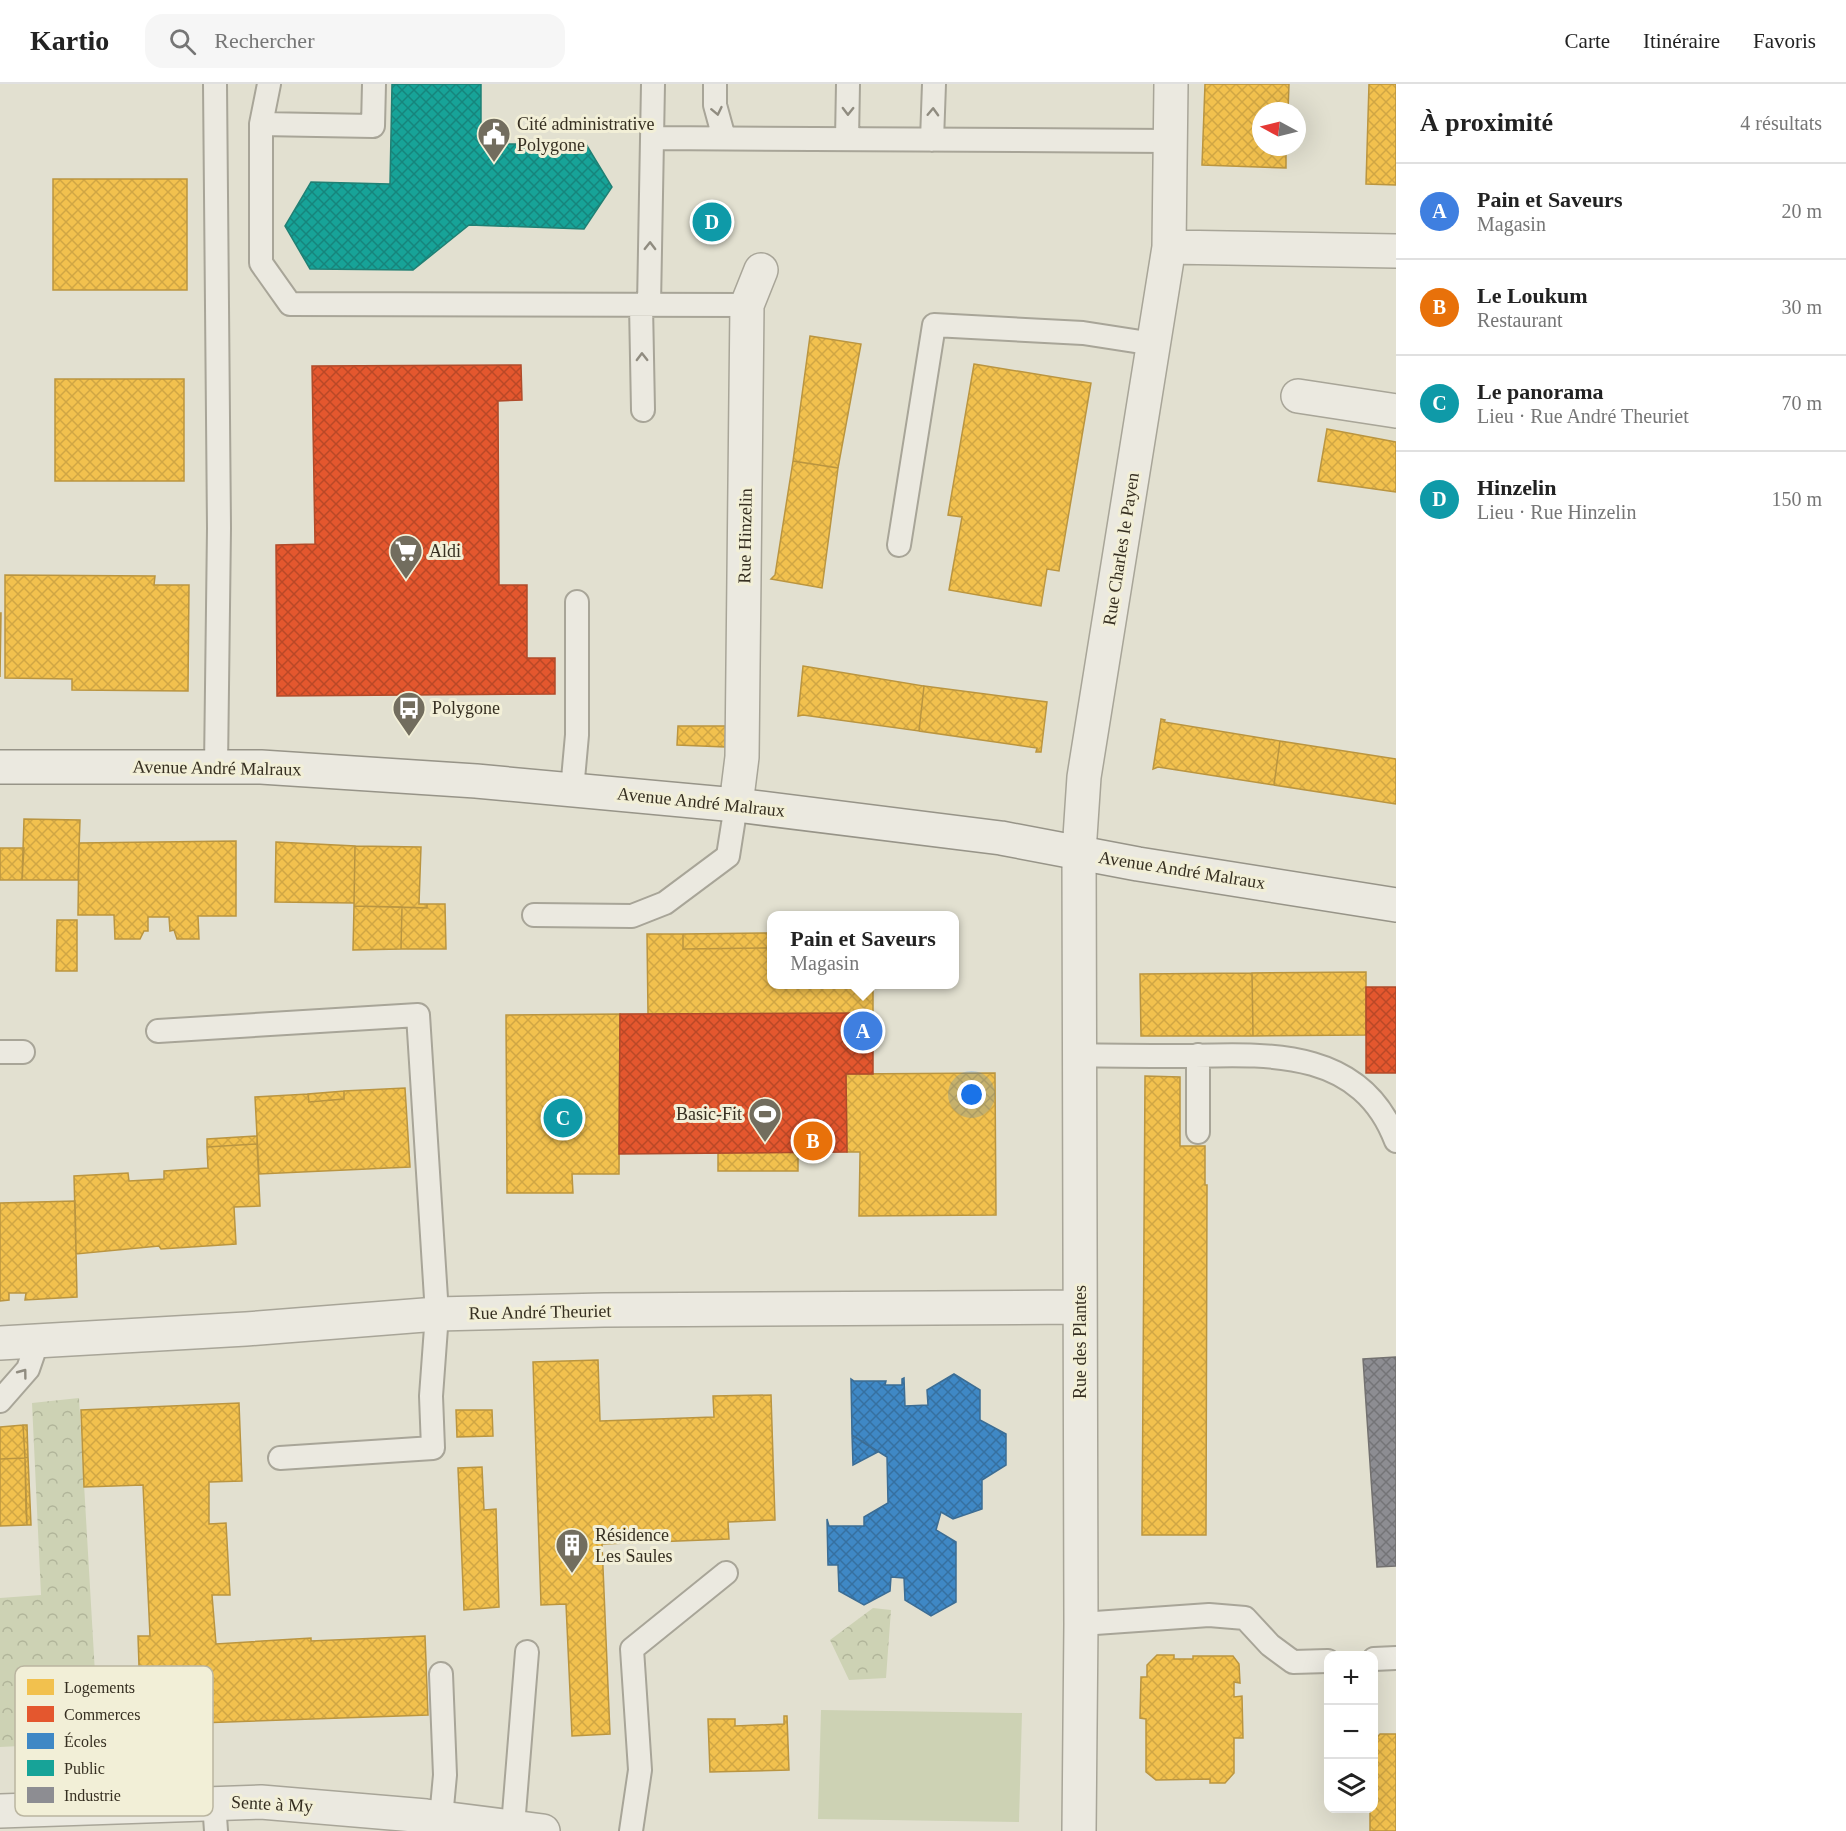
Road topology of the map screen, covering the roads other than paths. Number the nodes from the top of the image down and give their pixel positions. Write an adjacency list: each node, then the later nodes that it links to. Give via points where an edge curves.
1 (214, 84): 27 (lane, via 219,481)
2 (269, 84): 9 (lane)
3 (374, 84): 9 (lane, via 373,126)
4 (653, 84): 10 (lane)
5 (715, 84): 11 (lane, one-way to 11, via 715,105)
6 (848, 84): 12 (lane, one-way to 12)
7 (934, 84): 13 (lane, one-way to 7)
8 (1171, 84): 14 (street, Rue Charles le Payen)
9 (261, 124): 18 (lane, via 261,262 290,304)
10 (653, 138): 11 (lane); 18 (lane, one-way to 10)
11 (724, 138): 12 (lane)
12 (848, 139): 13 (lane)
13 (932, 140): 14 (lane)
14 (1169, 141): 15 (street, Rue Charles le Payen)
15 (1169, 247): 16 (street); 20 (street, Rue Charles le Payen)
16 (1396, 251)
17 (761, 270): 19 (street, Rue Hinzelin)
18 (645, 305): 19 (lane); 22 (lane, one-way to 18)
19 (747, 305): 29 (street, Rue Hinzelin, via 742,757)
20 (1154, 344): 24 (lane, via 1083,333 934,325); 30 (street, Rue Charles le Payen, via 1084,777)
21 (1298, 396): 23 (street)
22 (643, 410)
23 (1396, 411)
24 (899, 544)
25 (577, 602): 28 (lane, via 577,735)
26 (0, 767): 27 (street, Avenue André Malraux)
27 (216, 767): 28 (street, Avenue André Malraux, via 332,771)
28 (572, 790): 29 (street, Avenue André Malraux)
29 (736, 805): 30 (street, Avenue André Malraux, via 1001,838); 32 (lane, via 728,856 665,903 632,916)
30 (1079, 852): 31 (street, Avenue André Malraux); 36 (street, Rue des Plantes)
31 (1396, 905)
32 (534, 915)
33 (158, 1031): 41 (lane, via 418,1015)
34 (0, 1052): 35 (lane)
35 (23, 1052)
36 (1079, 1055): 37 (lane); 40 (street, Rue des Plantes)
37 (1198, 1055): 38 (lane); 39 (lane, via 1281,1056 1320,1064 1357,1084 1388,1118)
38 (1198, 1132)
39 (1396, 1141)
40 (1080, 1308): 41 (street, Rue André Theuriet); 47 (street, Rue des Plantes)
41 (437, 1314): 42 (street, Rue André Theuriet); 45 (lane, via 431,1396 433,1448)
42 (38, 1340): 43 (street, Rue André Theuriet); 44 (lane, one-way to 42, via 28,1369)
43 (0, 1342)
44 (0, 1401)
45 (280, 1458)
46 (726, 1573): 59 (lane, via 632,1648 640,1770)
47 (1081, 1624): 51 (lane, via 1209,1615 1245,1618 1270,1645 1293,1662); 60 (street, Rue des Plantes)
48 (527, 1652): 58 (lane)
49 (1396, 1658): 50 (lane)
50 (1378, 1659)
51 (1324, 1661)
52 (441, 1674): 57 (lane, via 445,1775)
53 (0, 1811): 54 (street, Sente à My)
54 (15, 1811)
55 (179, 1816): 56 (street, Sente à My)
56 (215, 1817): 57 (street, Sente à My, via 261,1802)
57 (431, 1822): 58 (street, Sente à My)
58 (528, 1829)
59 (631, 1831)
60 (1079, 1831)

